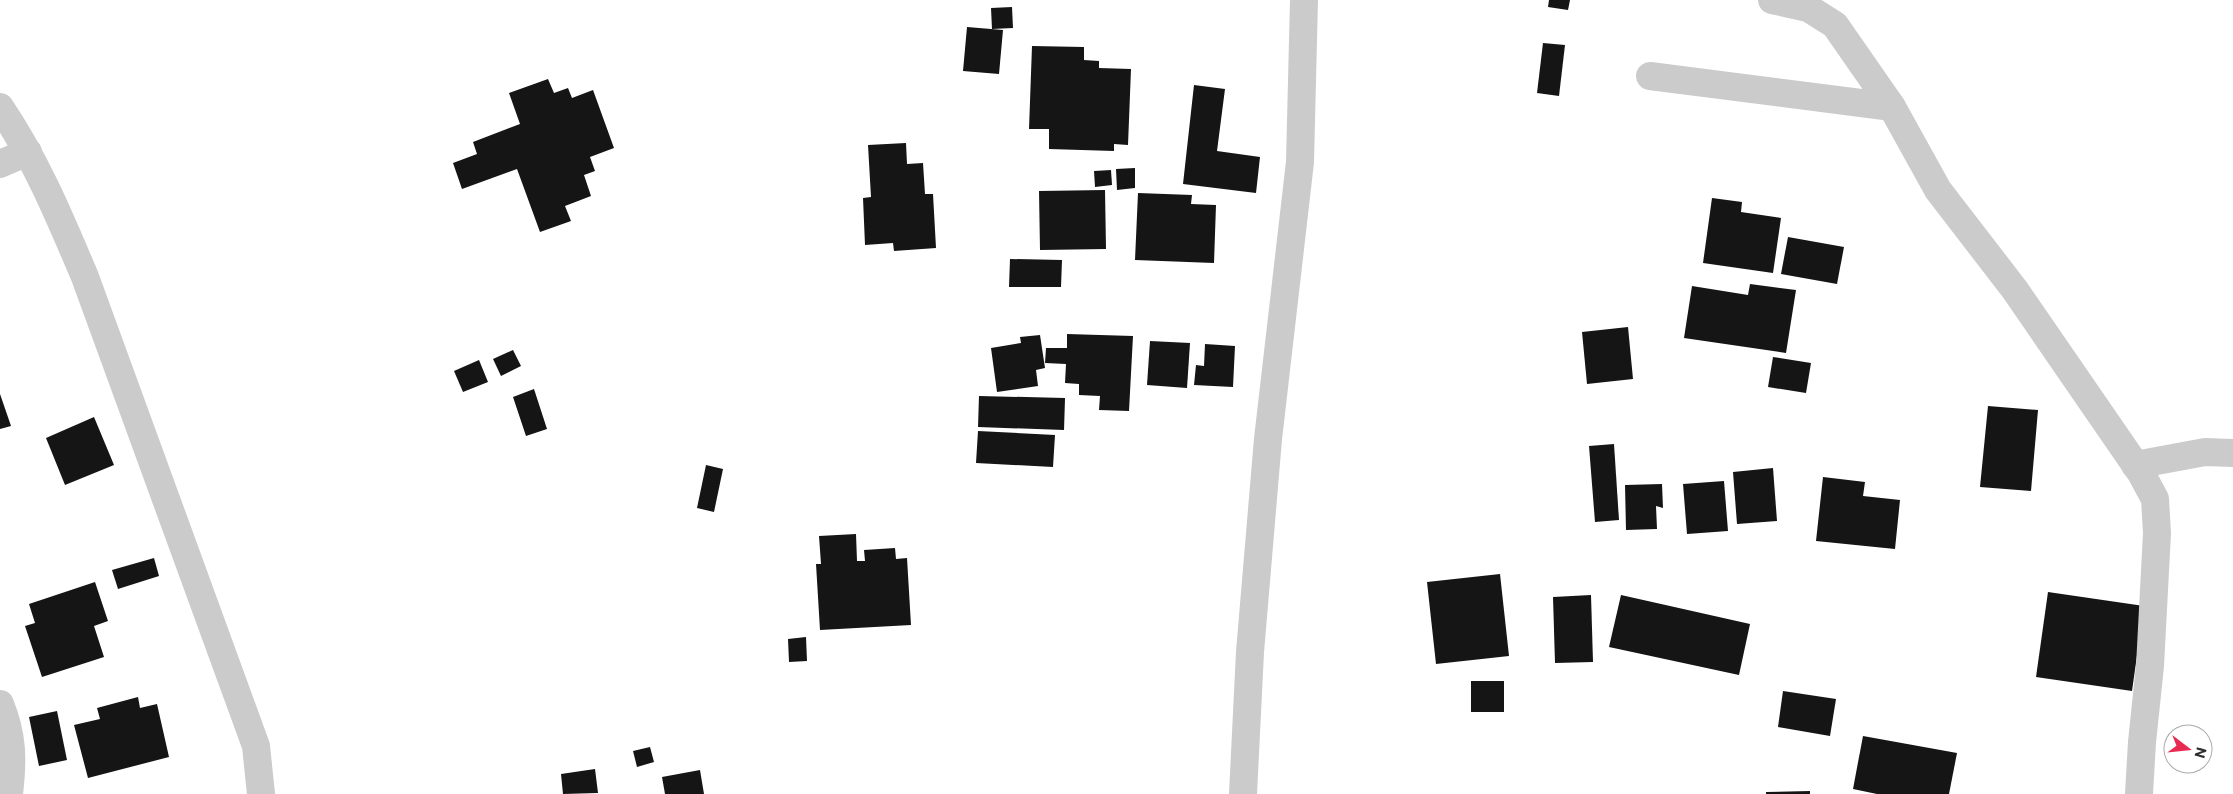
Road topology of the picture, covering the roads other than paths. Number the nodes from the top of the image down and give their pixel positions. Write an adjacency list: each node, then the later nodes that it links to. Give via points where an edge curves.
1 (1304, 0): 13 (street, via 1300,162 1268,448 1250,652)
2 (1772, 0): 4 (street, via 1808,8 1835,25)
3 (1650, 76): 4 (street)
4 (1892, 107): 9 (street, via 1938,190 2015,290)
5 (0, 108): 6 (street)
6 (28, 152): 7 (street); 12 (street, via 53,200 85,277 201,591 256,746)
7 (0, 164)
8 (2233, 453): 9 (street, via 2205,452)
9 (2135, 465): 14 (street, via 2154,499 2157,533)
10 (0, 704): 11 (street, via 8,723 13,760)
11 (9, 794)
12 (261, 794)
13 (1243, 794)
14 (2139, 794)

